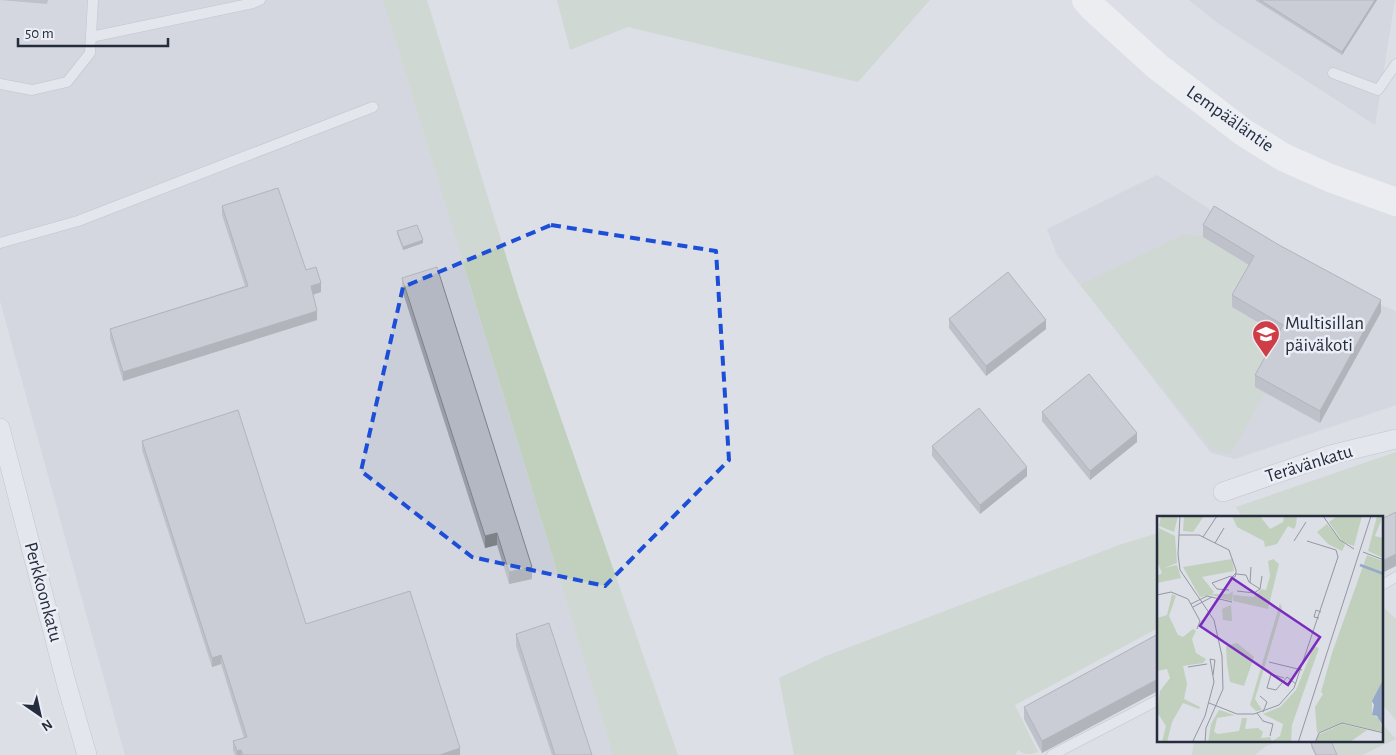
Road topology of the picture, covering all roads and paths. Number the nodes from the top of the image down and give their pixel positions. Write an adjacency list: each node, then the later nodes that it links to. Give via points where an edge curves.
1 (93, 0): 4 (lane)
2 (260, 0): 4 (lane)
3 (1086, 0): 9 (main road, Lempääläntie, via 1158,67 1243,132 1330,178)
4 (91, 37): 7 (lane, via 90,53 67,82 32,90)
5 (1396, 64): 6 (lane, via 1378,90)
6 (1332, 72)
7 (0, 84)
8 (373, 107): 10 (lane, via 78,221)
9 (1396, 202)
10 (0, 243)
11 (0, 428): 15 (street, Perkkoonkatu)
12 (1396, 439): 13 (street, Terävänkatu, via 1330,455)
13 (1223, 492)
14 (1157, 701): 16 (lane)
15 (87, 755)
16 (1052, 755)

